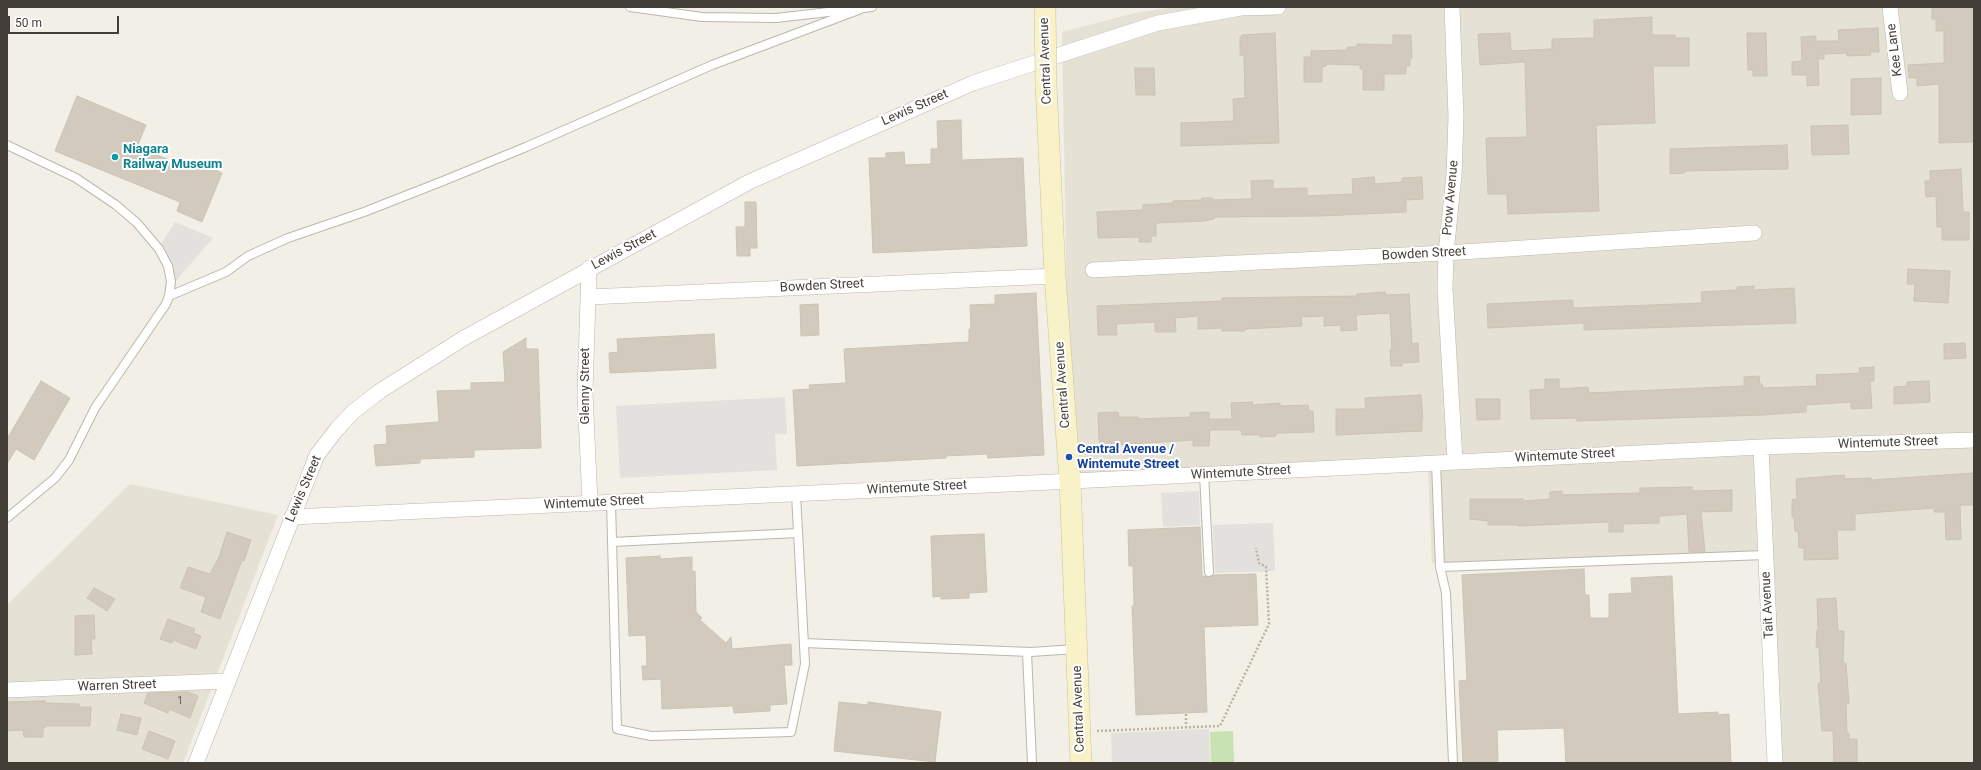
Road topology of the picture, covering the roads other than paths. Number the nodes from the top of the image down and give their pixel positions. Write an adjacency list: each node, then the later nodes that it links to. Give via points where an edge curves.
1 (630, 7): 7 (lane, via 710,17 776,18)
2 (872, 7): 7 (lane)
3 (1045, 7): 14 (main road, Central Avenue, bridge, via 1046,84)
4 (1278, 7): 12 (street, Lewis Street, via 1241,8 1158,23 973,83 749,182)
5 (1452, 7): 11 (street, Prow Avenue, via 1456,139)
6 (1890, 7): 8 (street, Kee Lane)
7 (861, 10): 15 (lane, via 712,65 443,181 288,238 248,256 226,272)
8 (1900, 93)
9 (7, 145): 15 (lane, via 76,178 116,205 137,223 155,242 164,257 170,277)
10 (1754, 233): 11 (street, Bowden Street)
11 (1446, 253): 13 (street, Bowden Street); 19 (street, Prow Avenue, via 1445,288)
12 (589, 268): 16 (street, Glenny Street); 26 (street, Lewis Street, via 464,338 380,391 353,412 317,455)
13 (1093, 270)
14 (1056, 276): 16 (street, Bowden Street); 22 (main road, Central Avenue)
15 (170, 296): 27 (lane, via 162,312 95,408 69,460 55,478)
16 (589, 297): 25 (street, Glenny Street, via 585,392)
17 (1974, 440): 18 (street, Wintemute Street)
18 (1761, 447): 19 (street, Wintemute Street); 30 (street, Tait Avenue)
19 (1455, 461): 20 (street, Wintemute Street)
20 (1436, 462): 21 (street, Wintemute Street); 31 (lane)
21 (1204, 474): 22 (street, Wintemute Street); 32 (lane)
22 (1070, 481): 23 (street, Wintemute Street); 34 (main road, Central Avenue)
23 (796, 494): 24 (street, Wintemute Street); 28 (lane)
24 (611, 502): 25 (street, Wintemute Street); 29 (lane)
25 (590, 503): 26 (street, Wintemute Street)
26 (292, 517): 36 (street, Lewis Street)
27 (7, 518)
28 (798, 533): 29 (lane); 33 (lane)
29 (612, 542): 33 (lane, via 617,729 651,736 791,732 805,664)
30 (1766, 554): 31 (lane); 42 (street, Tait Avenue)
31 (1440, 567): 41 (lane, via 1446,593)
32 (1209, 572)
33 (804, 643): 35 (lane)
34 (1077, 649): 35 (lane); 40 (main road, Central Avenue)
35 (1027, 652): 39 (lane)
36 (227, 681): 37 (street, Warren Street); 38 (street, Lewis Street)
37 (7, 690)
38 (196, 763)
39 (1032, 763)
40 (1081, 763)
41 (1454, 763)
42 (1775, 763)

